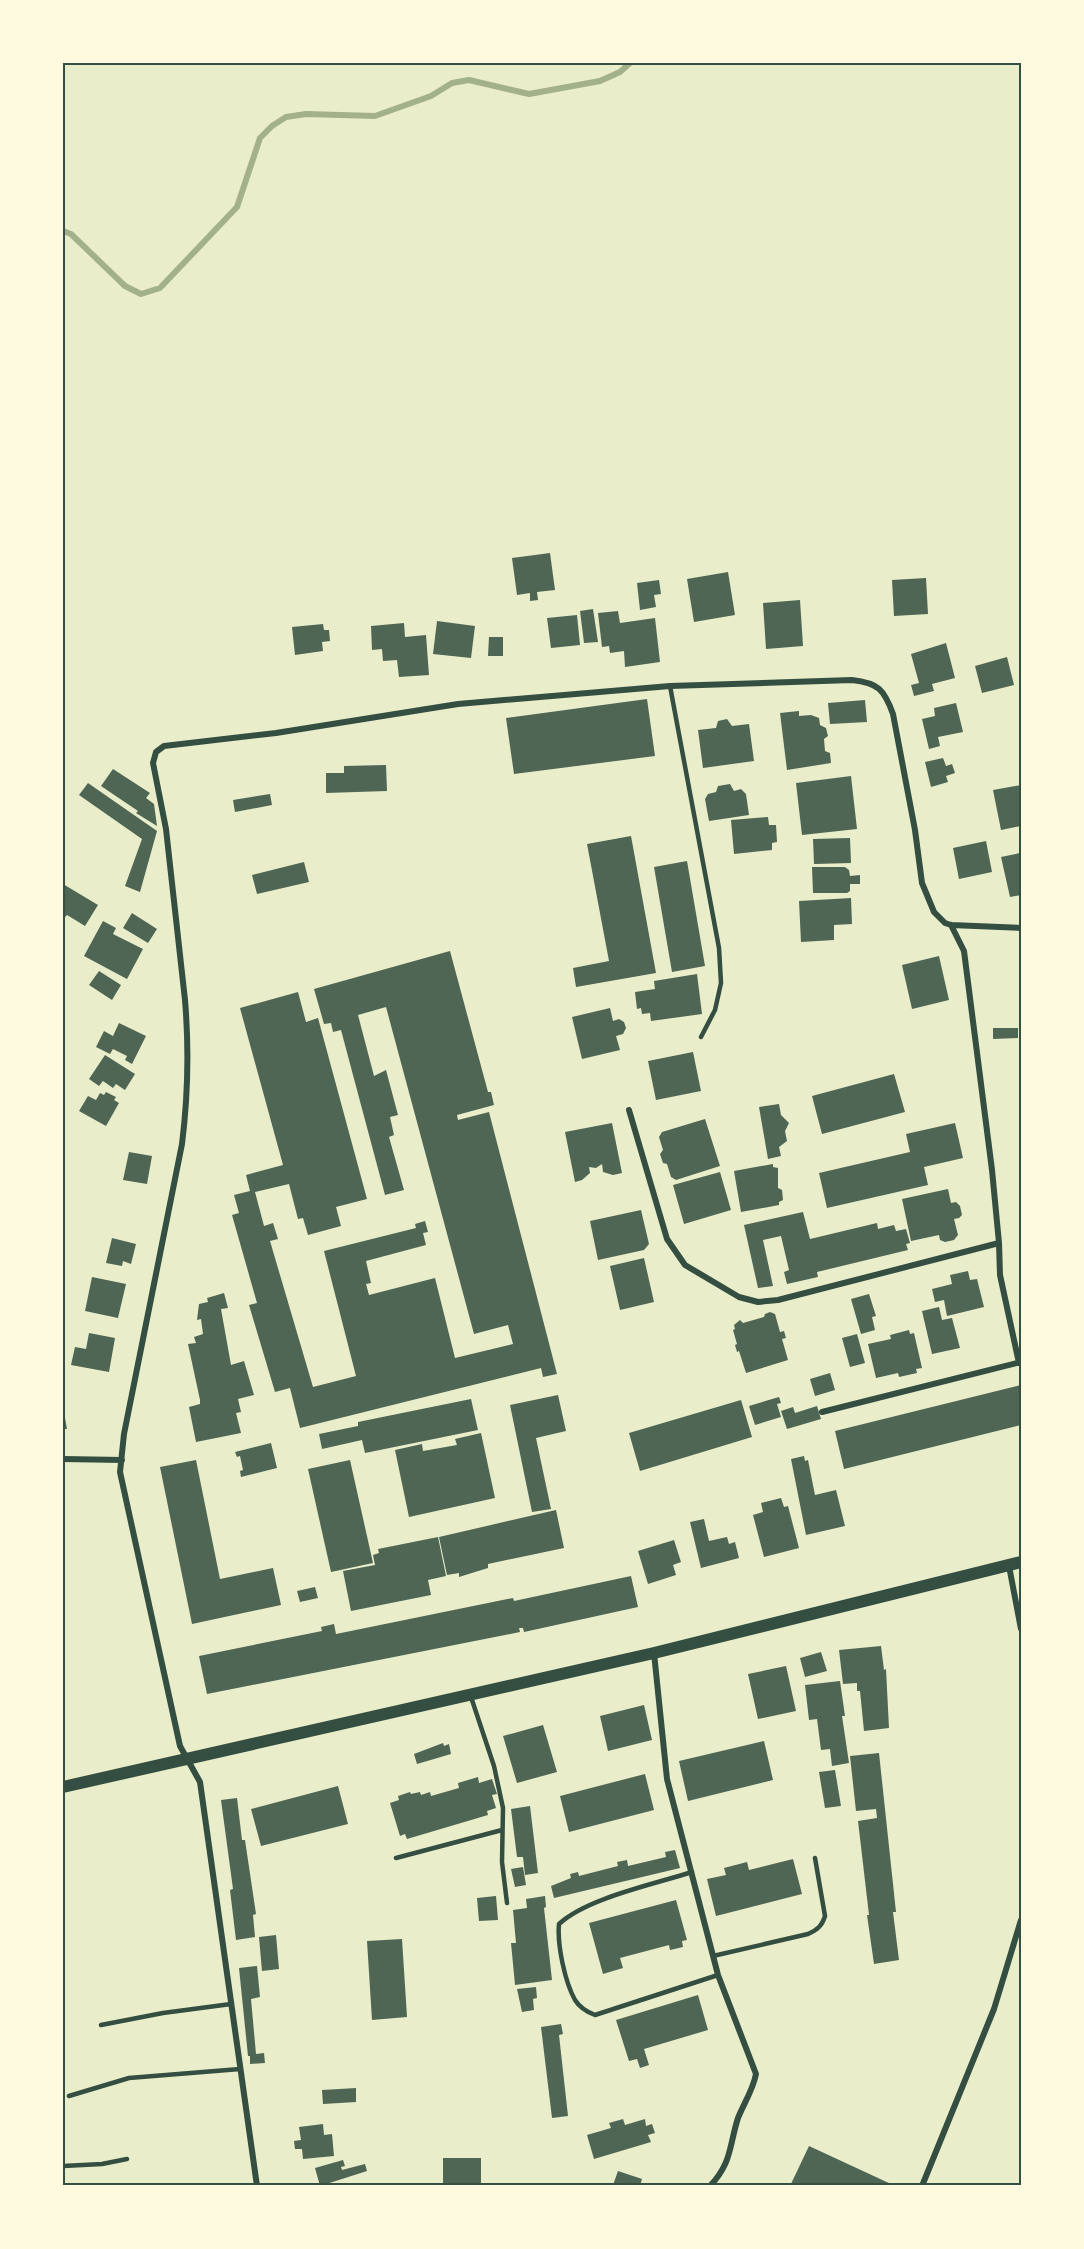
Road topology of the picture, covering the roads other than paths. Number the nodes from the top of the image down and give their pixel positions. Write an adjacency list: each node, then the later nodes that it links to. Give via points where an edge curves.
1 (670, 686): 2 (street, via 852,680 878,686 892,714 922,883 934,912); 4 (lane, via 719,948 722,983 715,1010); 10 (street, via 458,704 164,746 156,752 154,774 166,829 185,1000 186,1111)
2 (951, 925): 3 (street); 6 (street, via 964,951)
3 (1021, 928)
4 (701, 1037)
5 (629, 1110): 6 (street, via 667,1239 685,1266 739,1297 758,1302 778,1300)
6 (999, 1243): 7 (street, via 999,1275)
7 (1020, 1362): 8 (street)
8 (822, 1412)
9 (63, 1459): 10 (street)
10 (122, 1460): 16 (street, via 120,1472 154,1632 180,1746)
11 (1021, 1562): 12 (main road)
12 (1008, 1565): 13 (street); 14 (main road)
13 (1021, 1629)
14 (654, 1653): 15 (main road); 21 (street, via 667,1779)
15 (470, 1695): 16 (main road); 18 (lane, via 494,1766 503,1808)
16 (187, 1761): 17 (main road); 26 (street, via 200,1782)
17 (63, 1787)
18 (502, 1830): 19 (lane); 22 (lane, via 501,1862)
19 (396, 1858)
20 (815, 1858): 24 (lane, via 825,1916 817,1930)
21 (692, 1872): 24 (street); 25 (lane, via 570,1914 560,1924 561,1958 576,2001 595,2015)
22 (507, 1903)
23 (1021, 1920): 34 (street, via 994,2009)
24 (713, 1956): 25 (street)
25 (718, 1975): 33 (street, via 756,2074 738,2119 731,2152 722,2173)
26 (231, 2004): 27 (lane); 28 (street)
27 (102, 2025)
28 (240, 2069): 29 (lane, via 129,2078); 32 (street)
29 (69, 2096)
30 (127, 2159): 31 (lane)
31 (63, 2166)
32 (257, 2186)
33 (710, 2186)
34 (922, 2186)

